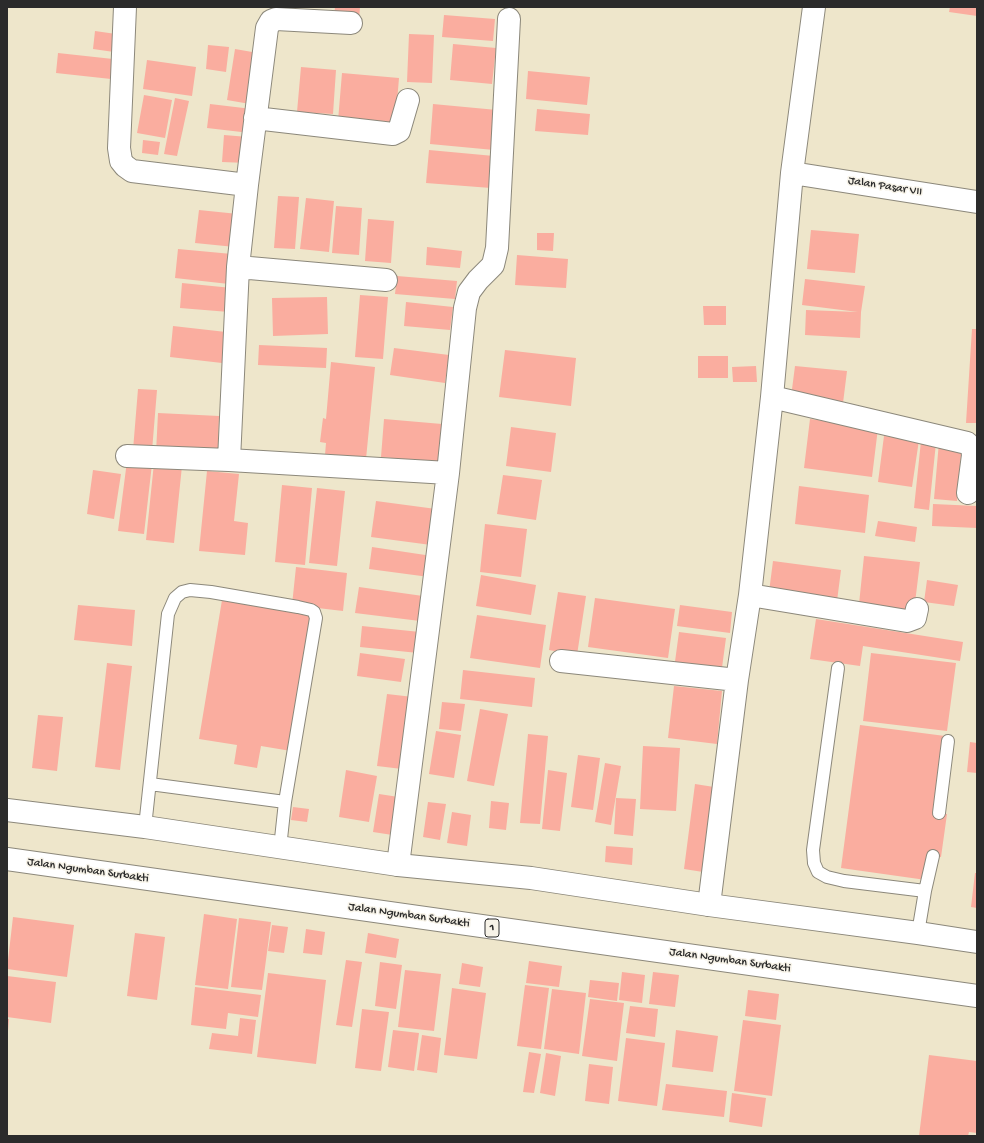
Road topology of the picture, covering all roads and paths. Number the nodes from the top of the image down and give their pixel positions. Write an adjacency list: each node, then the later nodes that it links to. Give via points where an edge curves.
1 (125, 7): 8 (main road, via 119,148 121,161 132,171)
2 (814, 7): 7 (main road)
3 (509, 19): 15 (main road, via 497,248 493,265 469,292 466,303)
4 (351, 23): 6 (main road, via 288,19 271,21 267,28)
5 (408, 100): 6 (main road, via 399,131 393,134)
6 (255, 118): 8 (main road)
7 (792, 173): 9 (main road, Jalan Pasar VII); 12 (main road)
8 (247, 185): 10 (main road)
9 (977, 202)
10 (238, 267): 11 (main road); 14 (main road)
11 (386, 280)
12 (772, 397): 16 (main road, via 967,443 972,448 973,455); 17 (main road)
13 (127, 456): 14 (main road)
14 (229, 460): 15 (main road)
15 (448, 473): 31 (main road)
16 (968, 493)
17 (750, 595): 18 (main road, via 907,621 915,618); 21 (main road)
18 (918, 608)
19 (562, 661): 21 (main road)
20 (838, 668): 32 (lane, via 813,850 814,863 818,872 828,877)
21 (737, 680): 33 (main road)
22 (948, 741): 26 (lane)
23 (150, 784): 24 (lane); 24 (lane, via 168,614 175,598 182,592 211,592 298,607 316,614); 27 (lane)
24 (285, 802): 28 (lane)
25 (7, 810): 27 (main road)
26 (939, 813)
27 (145, 827): 28 (main road)
28 (280, 848): 31 (main road)
29 (933, 856): 32 (lane)
30 (7, 859): 36 (main road, Jalan Ngumban Surbakti / 1)
31 (398, 865): 33 (main road, via 531,878)
32 (924, 891): 34 (lane)
33 (709, 905): 34 (main road)
34 (918, 933): 35 (main road)
35 (977, 942)
36 (977, 996)

